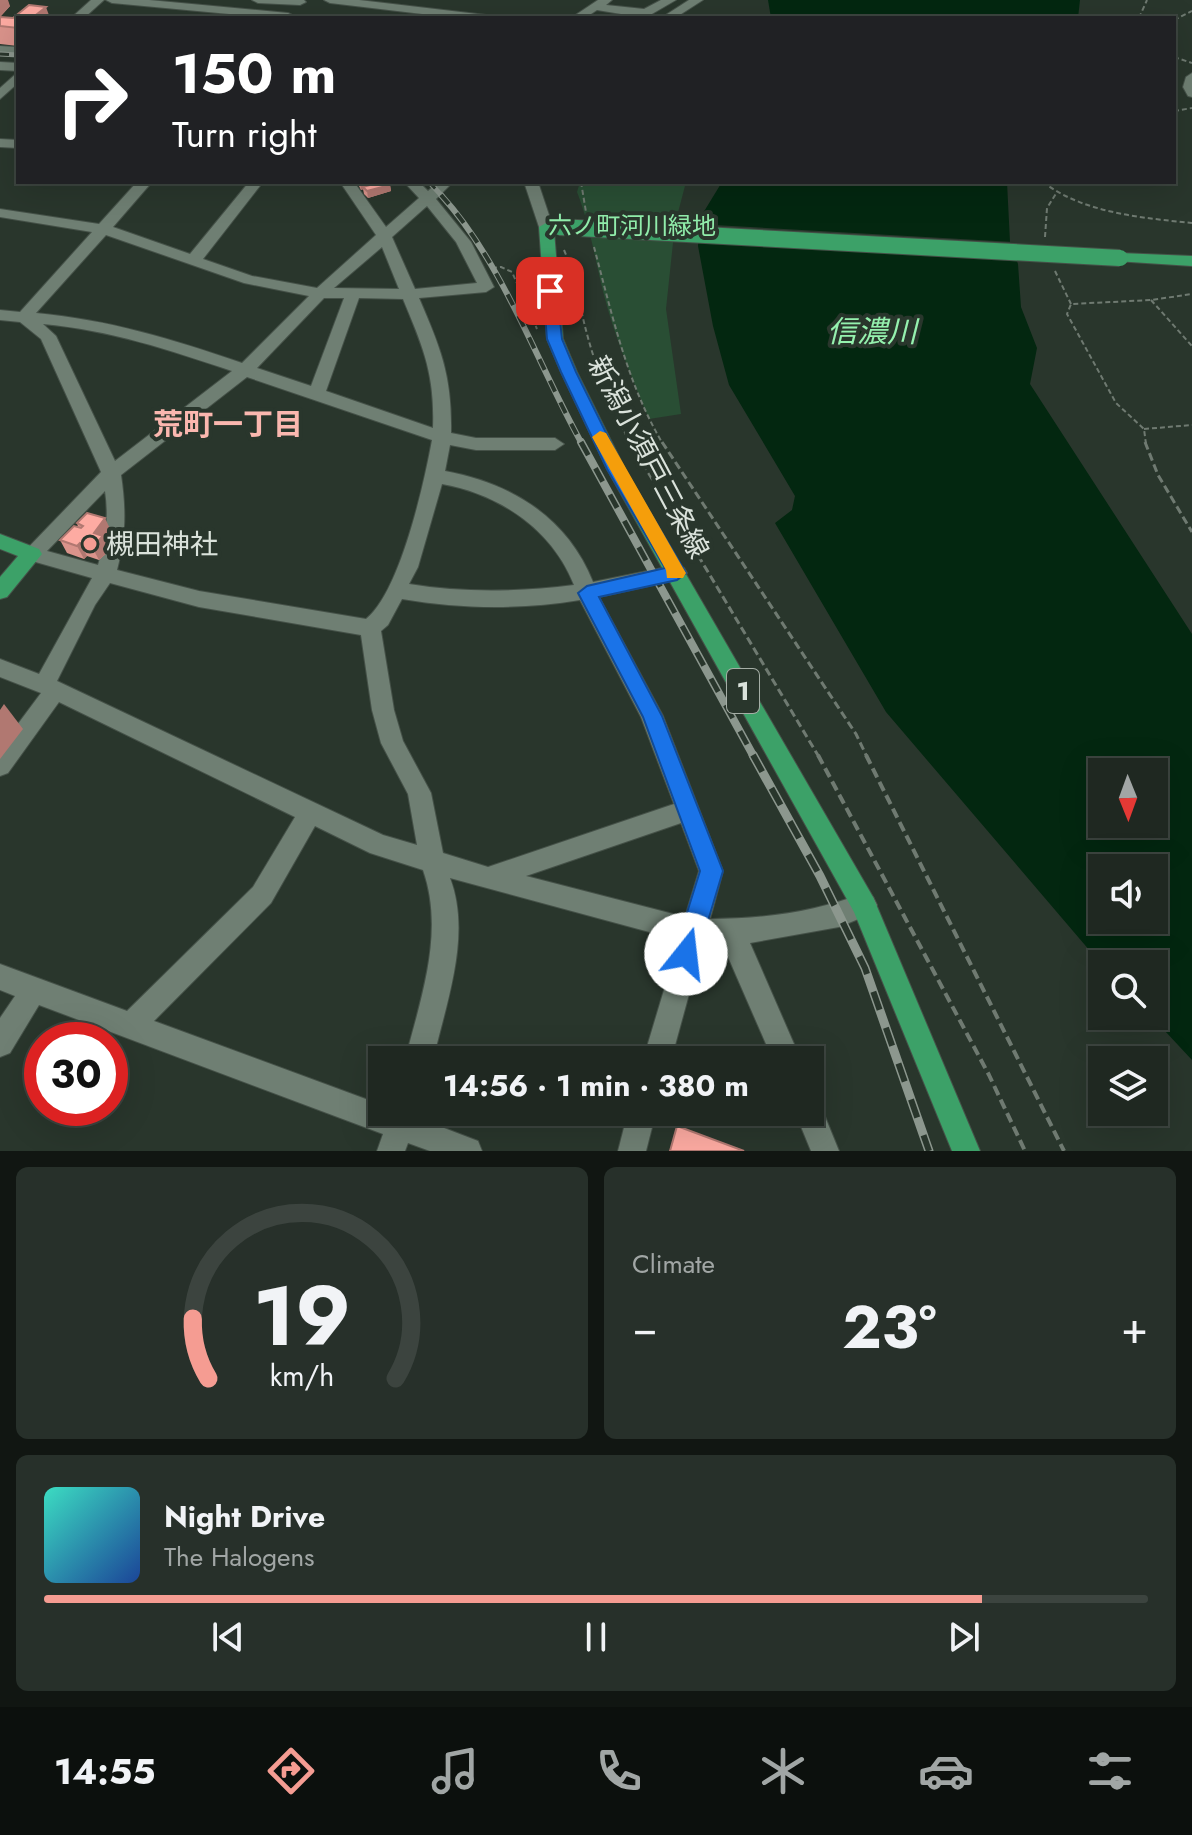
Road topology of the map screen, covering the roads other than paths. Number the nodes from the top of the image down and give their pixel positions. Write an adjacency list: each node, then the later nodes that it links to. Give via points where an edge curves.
1 (98, 0): 11 (street)
2 (112, 0): 9 (street)
3 (258, 0): 8 (street)
4 (330, 0): 5 (street)
5 (337, 0): 13 (street)
6 (670, 0): 15 (street)
7 (697, 0): 16 (street)
8 (301, 1)
9 (200, 4): 12 (street)
10 (602, 4): 14 (street); 15 (street)
11 (79, 16)
12 (280, 16)
13 (446, 16)
14 (581, 16)
15 (641, 16)
16 (670, 16)
17 (1192, 77): 18 (street)
18 (1192, 93)
19 (143, 184): 28 (street)
20 (254, 184): 31 (street)
21 (348, 184): 29 (street)
22 (413, 184): 25 (street)
23 (444, 184): 25 (street)
24 (532, 184): 27 (street)
25 (428, 198): 29 (street); 34 (street, via 443,211 486,287)
26 (0, 213): 28 (street)
27 (553, 227): 30 (main road, bridge); 46 (main road, 新潟小須戸三条線 / 1, via 555,339 616,469)
28 (104, 229): 31 (street); 36 (street)
29 (385, 237): 32 (street); 34 (street)
30 (1192, 261)
31 (192, 262): 32 (street, via 249,280)
32 (320, 293): 33 (street); 37 (street)
33 (353, 294): 34 (street); 38 (street)
34 (408, 294): 39 (street, via 436,358 443,393)
35 (0, 315): 36 (street)
36 (24, 317): 37 (street, via 142,335); 41 (street, via 48,336)
37 (246, 369): 38 (street); 41 (street)
38 (317, 392): 39 (street)
39 (442, 437): 40 (street, via 489,444); 42 (street)
40 (555, 444)
41 (111, 473): 44 (street); 45 (street, via 117,510)
42 (435, 476): 47 (street); 49 (street, via 479,484 516,502 575,562)
43 (0, 541): 44 (main road)
44 (32, 554): 45 (street); 48 (main road)
45 (106, 573): 50 (street, via 199,599); 52 (street, via 87,600)
46 (677, 573): 49 (street); 58 (main road, 新潟小須戸三条線 / 1)
47 (397, 590): 49 (street, via 468,601); 50 (street)
48 (0, 591)
49 (587, 593): 54 (street, via 652,716)
50 (370, 628): 56 (street, via 383,710 392,743 419,793)
51 (0, 668): 52 (street)
52 (50, 688): 53 (street); 55 (street)
53 (0, 766)
54 (688, 810): 57 (street); 59 (street, via 711,871)
55 (311, 812): 56 (street); 63 (street, via 262,895)
56 (433, 864): 57 (street); 65 (street, via 445,897 443,964)
57 (487, 878): 59 (street)
58 (864, 905): 60 (street, via 756,931); 74 (main road, 新潟小須戸三条線 / 1)
59 (692, 931): 60 (street); 66 (street)
60 (729, 931): 67 (street)
61 (0, 977): 62 (street)
62 (34, 989): 63 (street); 64 (street)
63 (131, 1025): 70 (street)
64 (0, 1043)
65 (422, 1046)
66 (661, 1046)
67 (781, 1046)
68 (638, 1126): 72 (street)
69 (815, 1126): 73 (street)
70 (400, 1130): 71 (street)
71 (468, 1151)
72 (632, 1151)
73 (825, 1151)
74 (966, 1151)

